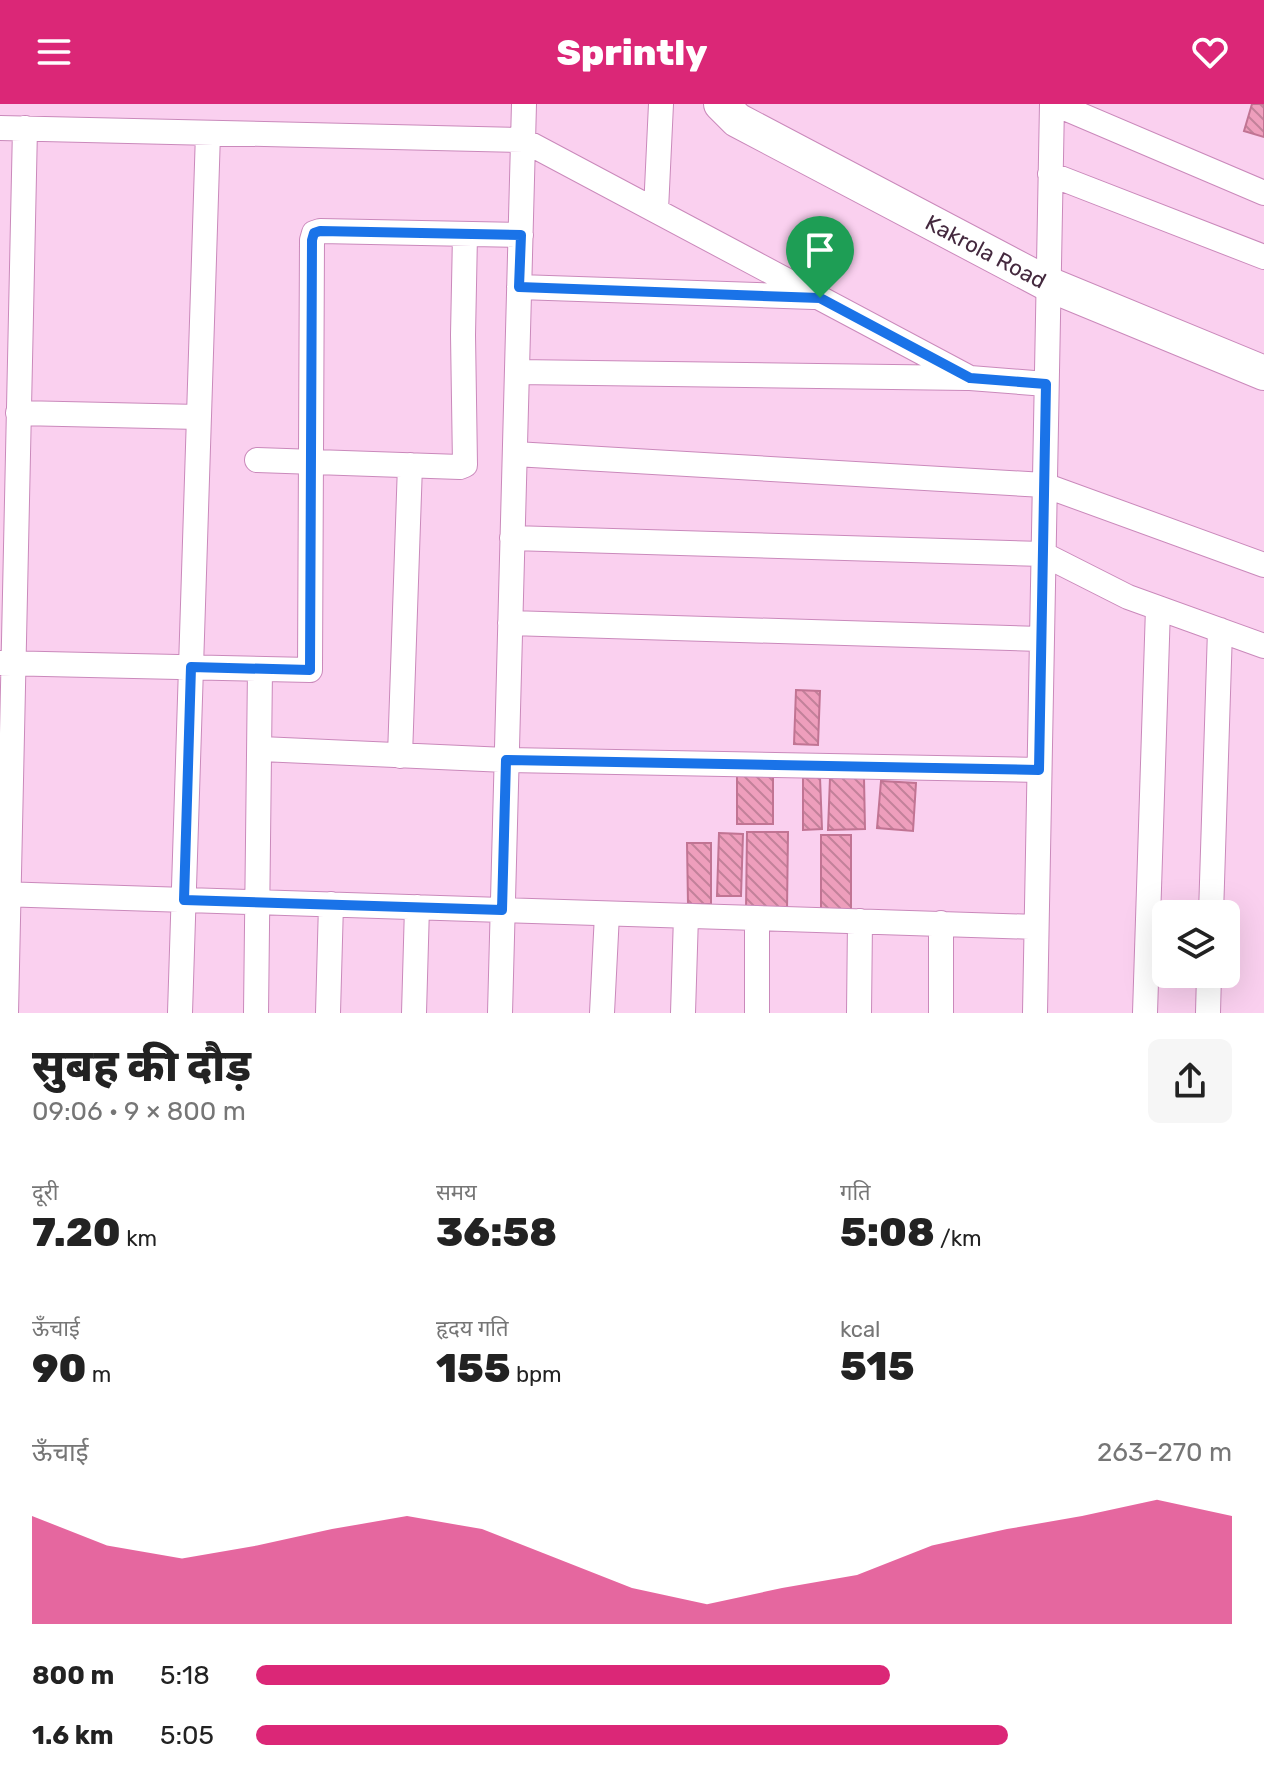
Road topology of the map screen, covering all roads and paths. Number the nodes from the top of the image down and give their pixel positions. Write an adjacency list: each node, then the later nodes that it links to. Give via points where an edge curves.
1 (524, 104): 8 (street)
2 (661, 104): 11 (street)
3 (721, 104): 15 (street, Kakrola Road, via 737,120)
4 (1053, 104): 9 (street); 10 (street)
5 (0, 128): 6 (street)
6 (25, 128): 7 (street); 22 (street)
7 (208, 133): 8 (street); 23 (street)
8 (523, 140): 11 (street); 13 (street)
9 (1050, 174): 14 (street); 15 (street)
10 (1264, 193)
11 (656, 210): 17 (street)
12 (465, 235): 13 (street); 27 (street, via 314,233); 28 (street, via 466,462 460,467)
13 (521, 235): 16 (street)
14 (1264, 257)
15 (1048, 284): 19 (street, Kakrola Road); 21 (street)
16 (519, 287): 17 (street); 18 (street)
17 (820, 298): 20 (street)
18 (517, 372): 20 (street); 25 (street)
19 (1264, 373)
20 (970, 378): 21 (street)
21 (1046, 384): 29 (street)
22 (18, 413): 23 (street); 24 (street)
23 (199, 417): 39 (street)
24 (9, 447): 38 (street)
25 (515, 454): 29 (street); 30 (street)
26 (257, 460): 27 (street)
27 (311, 460): 28 (street); 40 (street, via 310,670)
28 (410, 465): 42 (street)
29 (1044, 485): 31 (street); 32 (street)
30 (512, 538): 31 (street); 34 (street)
31 (1043, 554): 33 (street); 36 (street)
32 (1264, 565)
33 (1158, 608): 35 (street); 71 (street)
34 (510, 623): 36 (street); 43 (street)
35 (1220, 630): 37 (street); 47 (street)
36 (1041, 639): 44 (street)
37 (1264, 646)
38 (7, 663): 39 (street); 45 (street)
39 (191, 667): 40 (street); 46 (street)
40 (260, 669): 41 (street)
41 (261, 749): 42 (street); 48 (street)
42 (400, 756): 43 (street)
43 (506, 760): 44 (street); 51 (street)
44 (1039, 770): 57 (street)
45 (4, 894): 46 (street); 59 (street)
46 (184, 900): 48 (street); 60 (street)
47 (1211, 900)
48 (257, 902): 49 (street); 61 (street)
49 (331, 904): 50 (street); 62 (street)
50 (417, 907): 51 (street); 63 (street)
51 (502, 910): 52 (street); 64 (street)
52 (607, 914): 53 (street); 65 (street)
53 (686, 916): 54 (street); 66 (street)
54 (757, 918): 55 (street); 67 (street)
55 (860, 921): 56 (street); 68 (street)
56 (941, 923): 57 (street); 69 (street)
57 (1036, 927): 70 (street)
58 (1209, 988): 72 (street)
59 (6, 1013)
60 (180, 1013)
61 (256, 1013)
62 (328, 1013)
63 (414, 1013)
64 (500, 1013)
65 (602, 1013)
66 (683, 1013)
67 (757, 1013)
68 (859, 1013)
69 (941, 1013)
70 (1035, 1013)
71 (1145, 1013)
72 (1208, 1013)

